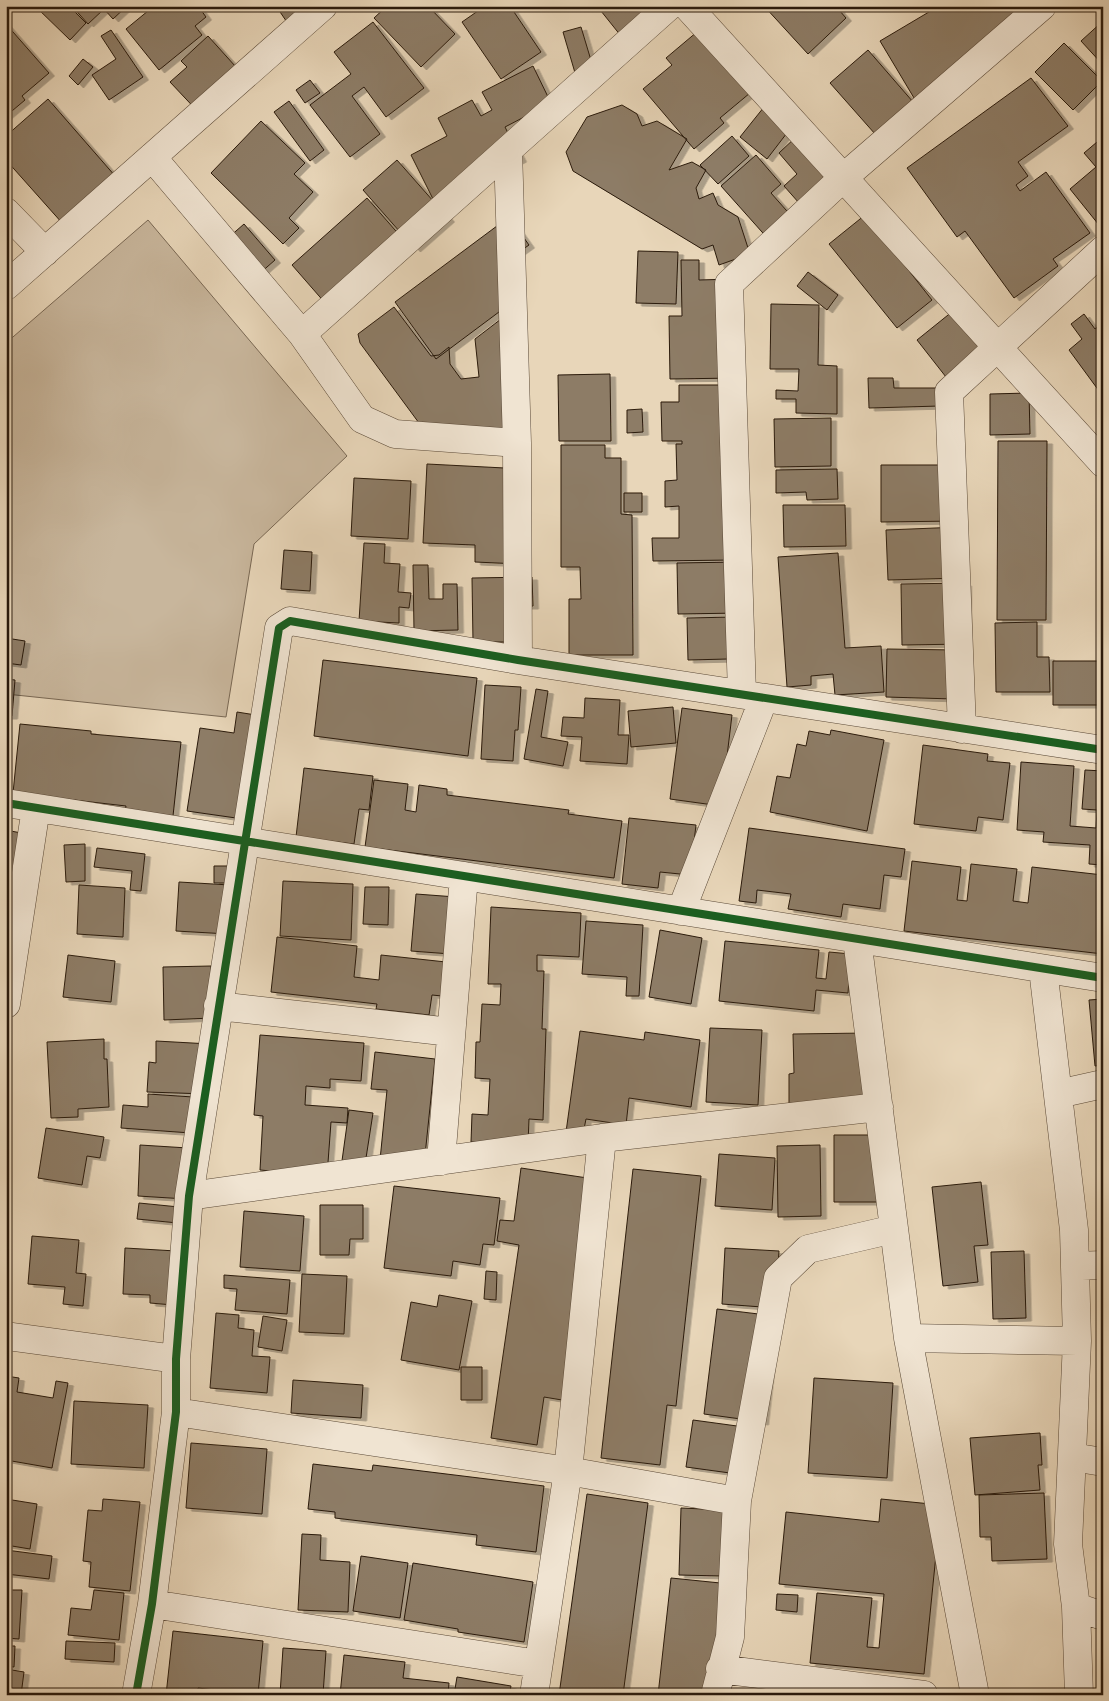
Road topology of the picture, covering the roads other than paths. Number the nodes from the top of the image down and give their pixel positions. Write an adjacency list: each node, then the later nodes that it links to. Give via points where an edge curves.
1 (323, 6): 6 (street)
2 (669, 6): 5 (street)
3 (687, 6): 7 (street)
4 (1042, 6): 7 (street)
5 (508, 150): 12 (street); 14 (street)
6 (152, 157): 10 (street); 12 (street)
7 (843, 178): 13 (street); 17 (street, via 729,284)
8 (6, 212): 10 (street)
9 (1103, 250): 13 (street)
10 (45, 252): 11 (street)
11 (6, 286)
12 (302, 334): 14 (street, via 362,419 395,434)
13 (997, 347): 15 (street); 18 (street, via 949,392)
14 (517, 443): 16 (street)
15 (1103, 463)
16 (518, 660): 17 (street); 22 (street, via 290,621 279,628)
17 (753, 696): 18 (street); 24 (street)
18 (962, 729): 19 (street)
19 (1103, 750)
20 (6, 803): 21 (street)
21 (36, 808): 22 (street); 28 (street)
22 (244, 841): 23 (street); 29 (street)
23 (464, 876): 24 (street); 30 (street)
24 (681, 911): 25 (street)
25 (857, 939): 26 (street); 33 (street)
26 (1043, 969): 27 (street); 32 (street)
27 (1103, 978)
28 (6, 1004)
29 (218, 1006): 30 (street); 36 (street)
30 (451, 1032): 35 (street)
31 (1103, 1084): 32 (street)
32 (1058, 1094): 39 (street, via 1074,1230)
33 (879, 1107): 34 (street); 37 (street)
34 (602, 1138): 35 (street); 47 (street)
35 (441, 1160): 36 (street)
36 (189, 1196): 43 (street)
37 (894, 1229): 41 (street); 48 (street, via 808,1249 778,1278)
38 (1103, 1265): 39 (street)
39 (1075, 1266): 42 (street)
40 (6, 1336): 43 (street)
41 (908, 1338): 42 (street); 57 (street)
42 (1077, 1341): 45 (street)
43 (176, 1359): 44 (street)
44 (176, 1412): 47 (street); 49 (street)
45 (1072, 1457): 46 (street); 50 (street, via 1068,1544)
46 (1103, 1462)
47 (568, 1471): 48 (street); 52 (street)
48 (738, 1501): 53 (street, via 730,1636)
49 (152, 1604): 52 (street); 54 (street)
50 (1076, 1608): 51 (street); 58 (street)
51 (1103, 1616)
52 (538, 1664): 55 (street)
53 (717, 1682): 56 (street)
54 (136, 1695)
55 (534, 1695)
56 (924, 1695)
57 (975, 1695)
58 (1079, 1695)

